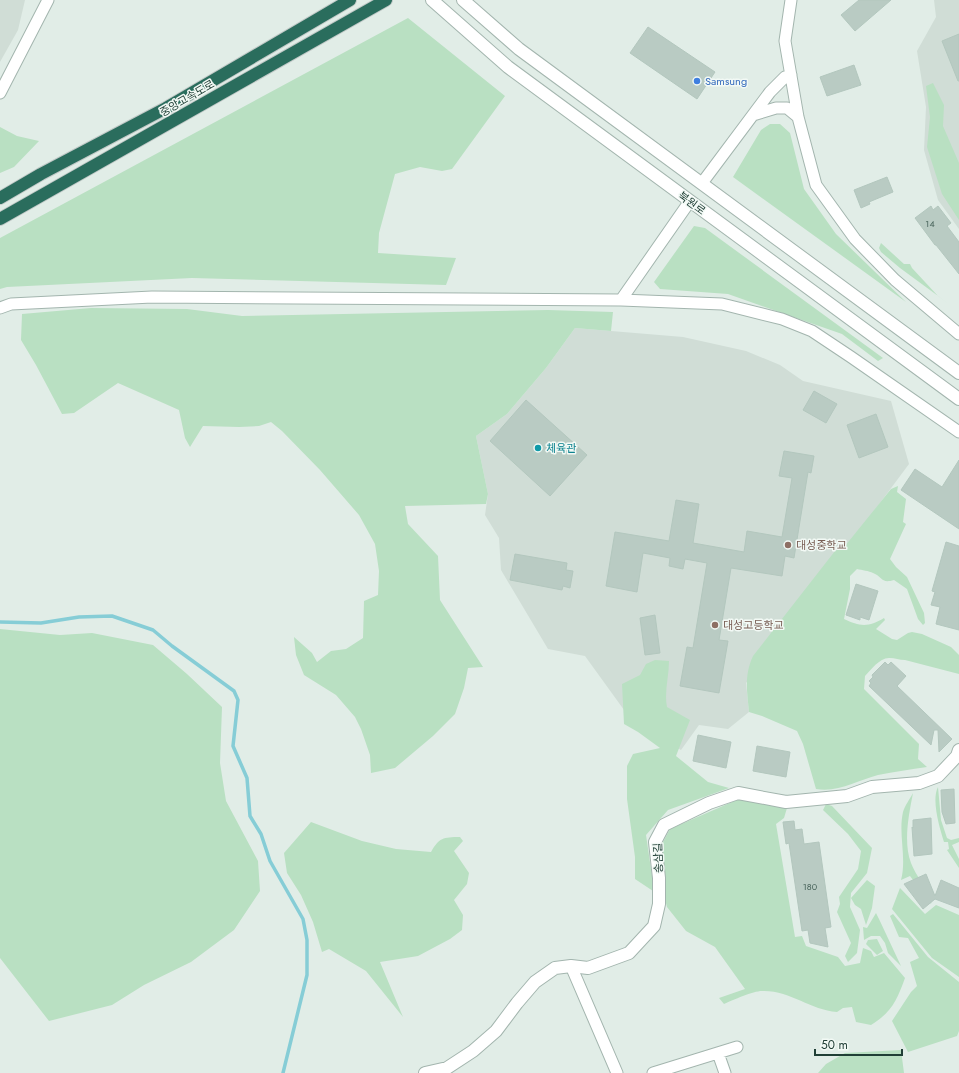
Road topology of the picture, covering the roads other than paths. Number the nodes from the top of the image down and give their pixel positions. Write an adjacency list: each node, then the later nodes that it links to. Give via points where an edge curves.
1 (48, 0): 8 (street)
2 (350, 0): 12 (highway, 중앙고속도로, via 166,108)
3 (386, 0): 14 (highway, 중앙고속도로)
4 (432, 0): 13 (street, 북원로, via 508,66)
5 (463, 0): 11 (street, 북원로, via 519,49)
6 (791, 0): 7 (street, via 785,41)
7 (791, 76): 9 (street, via 785,77 770,92); 10 (street)
8 (0, 93)
9 (753, 115): 10 (street, via 776,108 786,108); 11 (street)
10 (798, 117): 17 (street, via 816,185 855,238 895,280)
11 (702, 183): 13 (street); 18 (street, 북원로)
12 (0, 198)
13 (690, 201): 15 (street); 19 (street, 북원로)
14 (0, 219)
15 (621, 300): 16 (street, via 152,298 11,304); 20 (street, via 722,304 782,319 812,331)
16 (0, 308)
17 (959, 334)
18 (959, 373)
19 (959, 399)
20 (959, 432)
21 (959, 750): 22 (street, 송삼길, via 957,756 938,776 919,783 872,787 847,796 786,802 738,793 709,803 664,825 655,842 659,904 654,926 629,953 588,968)
22 (571, 966): 25 (street, 송삼길, via 555,968 535,982 496,1031 473,1051 447,1068); 26 (street)
23 (737, 1047): 24 (street)
24 (718, 1053): 27 (street); 28 (street)
25 (425, 1073)
26 (617, 1073)
27 (653, 1073)
28 (725, 1073)

